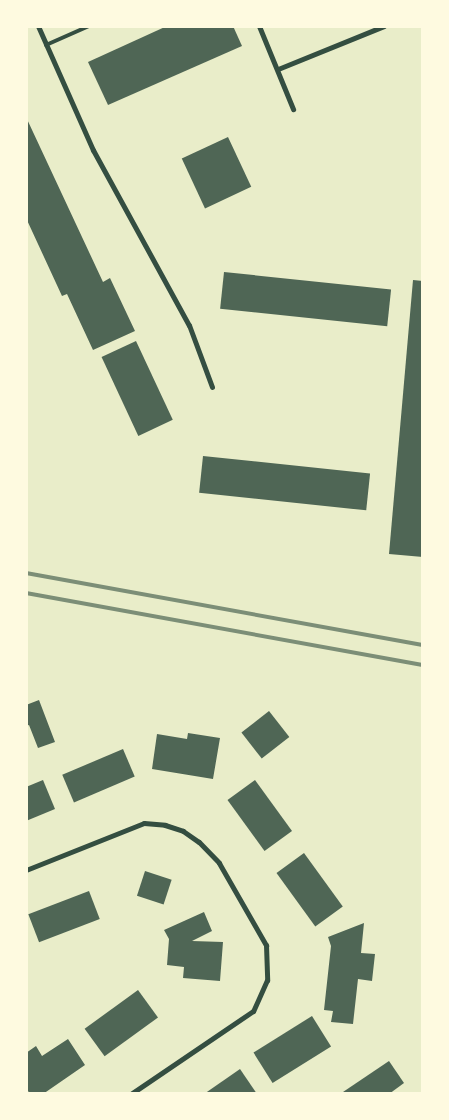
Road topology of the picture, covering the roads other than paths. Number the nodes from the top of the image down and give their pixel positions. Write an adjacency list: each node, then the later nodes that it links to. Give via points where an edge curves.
1 (38, 26): 5 (street)
2 (89, 26): 5 (lane)
3 (259, 26): 6 (street)
4 (384, 26): 6 (street)
5 (46, 45): 8 (street, via 93,150 189,325)
6 (278, 69): 7 (street)
7 (293, 109)
8 (212, 387)
9 (26, 870): 10 (street, via 144,823 165,825 199,842 219,863 266,945 267,980 253,1012)
10 (131, 1094)

